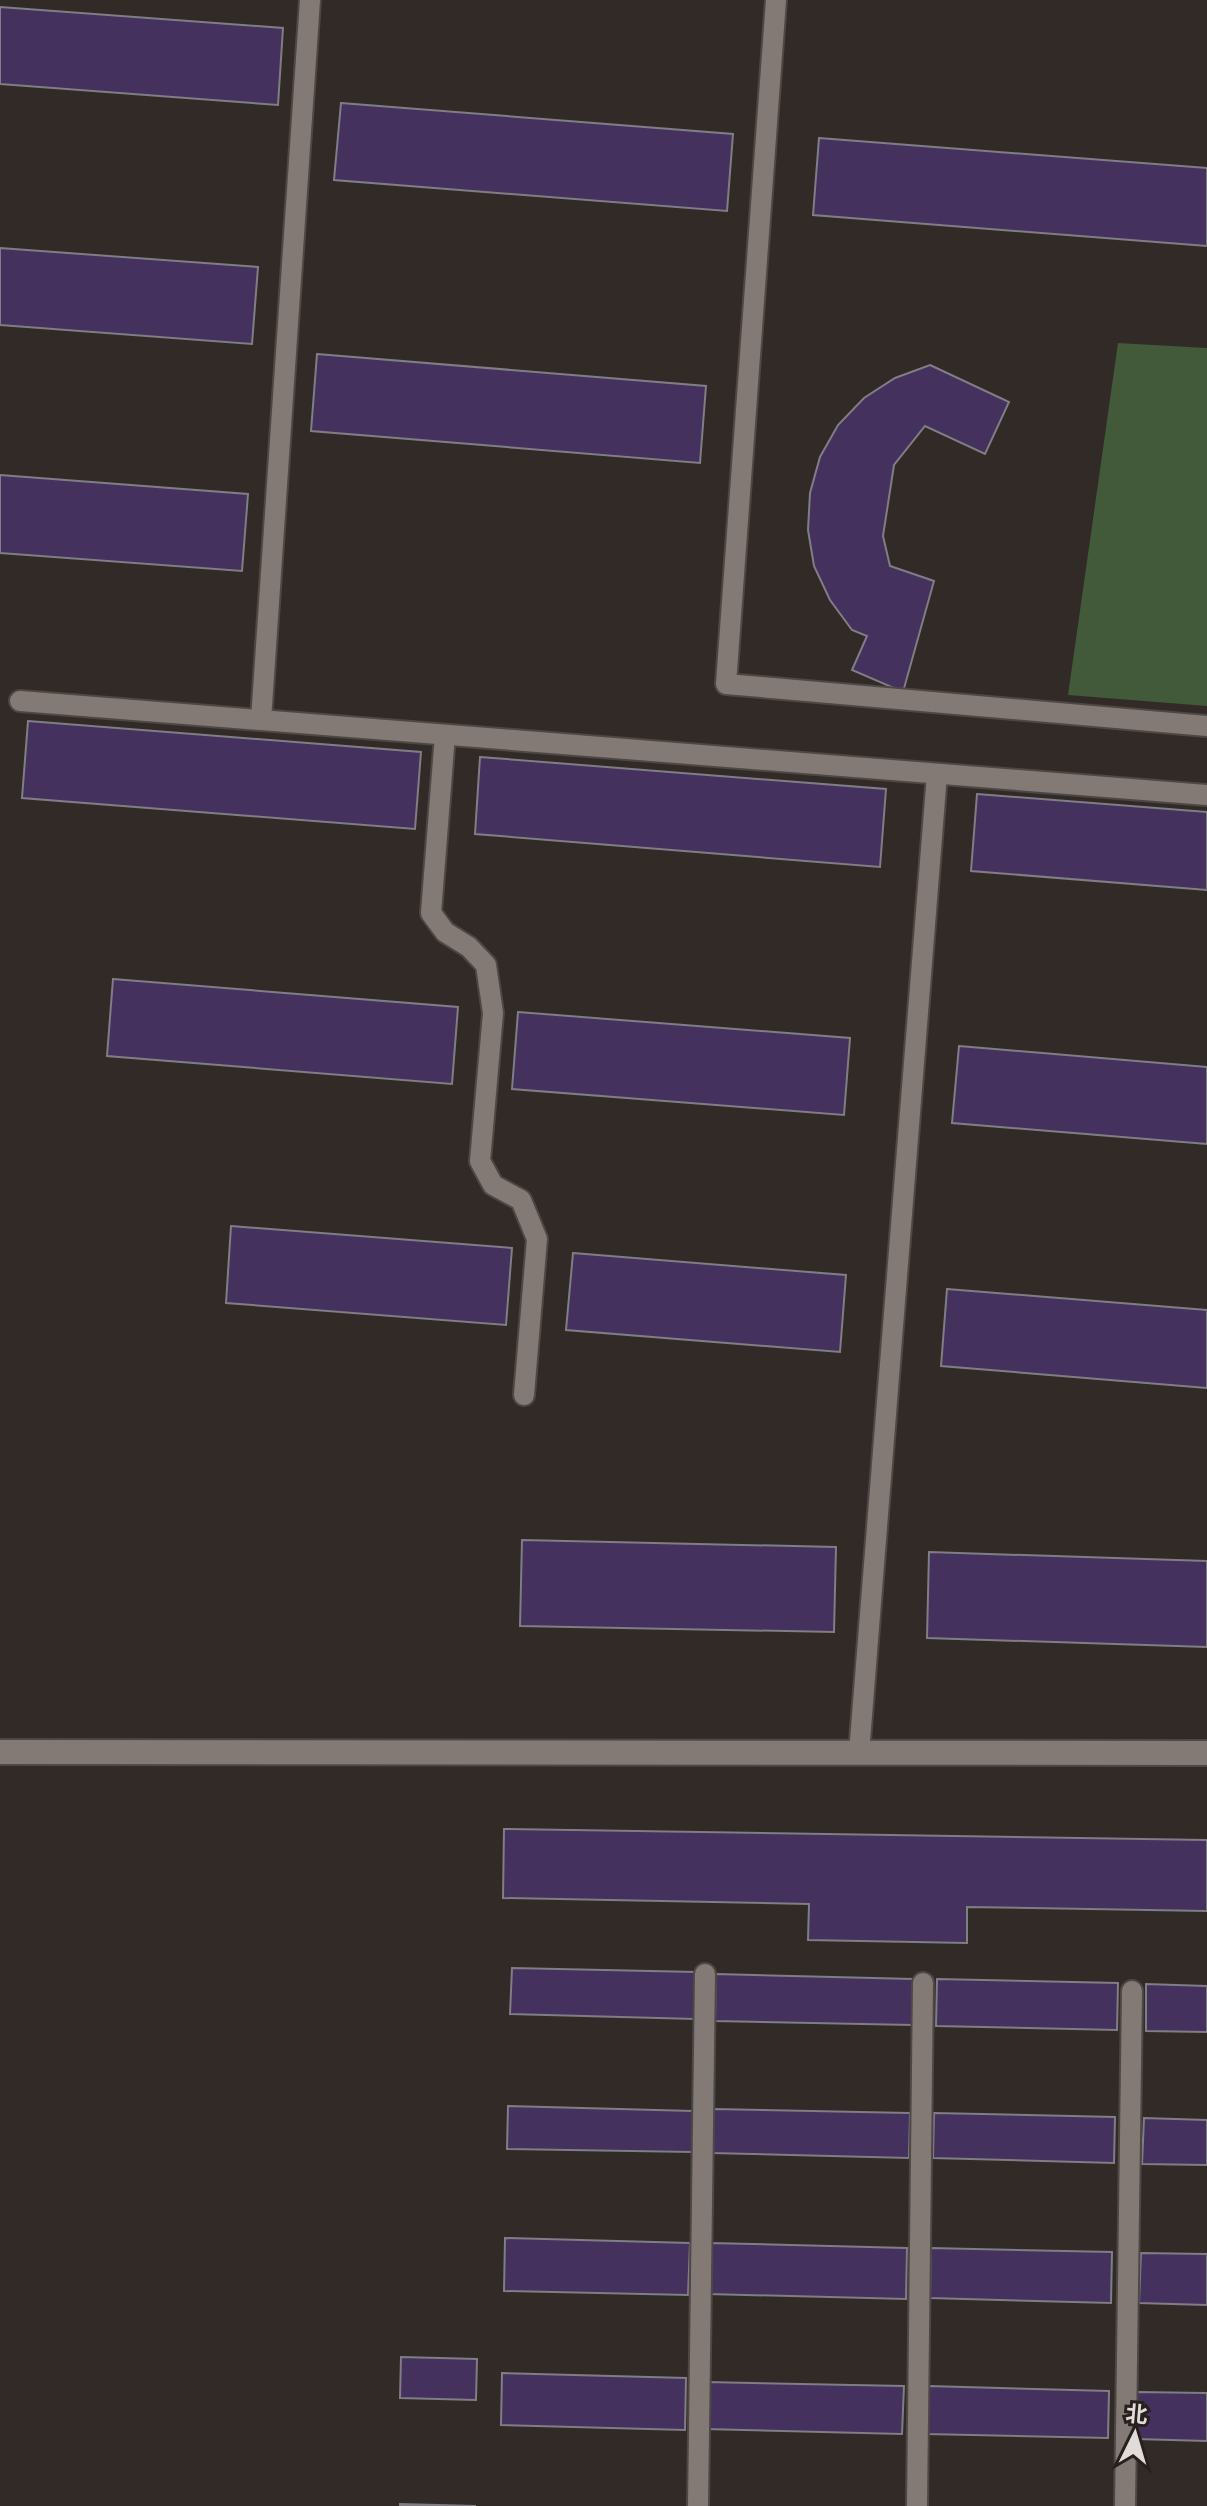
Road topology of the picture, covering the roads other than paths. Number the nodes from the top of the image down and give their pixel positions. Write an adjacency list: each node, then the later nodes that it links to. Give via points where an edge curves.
1 (310, 0): 4 (lane)
2 (776, 0): 5 (lane, via 726,684)
3 (20, 701): 4 (lane)
4 (261, 720): 6 (lane)
5 (1207, 726)
6 (445, 735): 7 (lane); 9 (lane, via 431,913 445,932 486,965 493,1013 480,1161 493,1185 521,1200 537,1239)
7 (937, 774): 8 (lane); 11 (lane)
8 (1207, 795)
9 (524, 1395)
10 (0, 1752): 11 (street)
11 (859, 1753): 12 (street)
12 (1207, 1753)
13 (705, 1974): 16 (lane)
14 (923, 1983): 17 (lane)
15 (1132, 1991): 18 (lane)
16 (698, 2506)
17 (917, 2506)
18 (1125, 2506)

